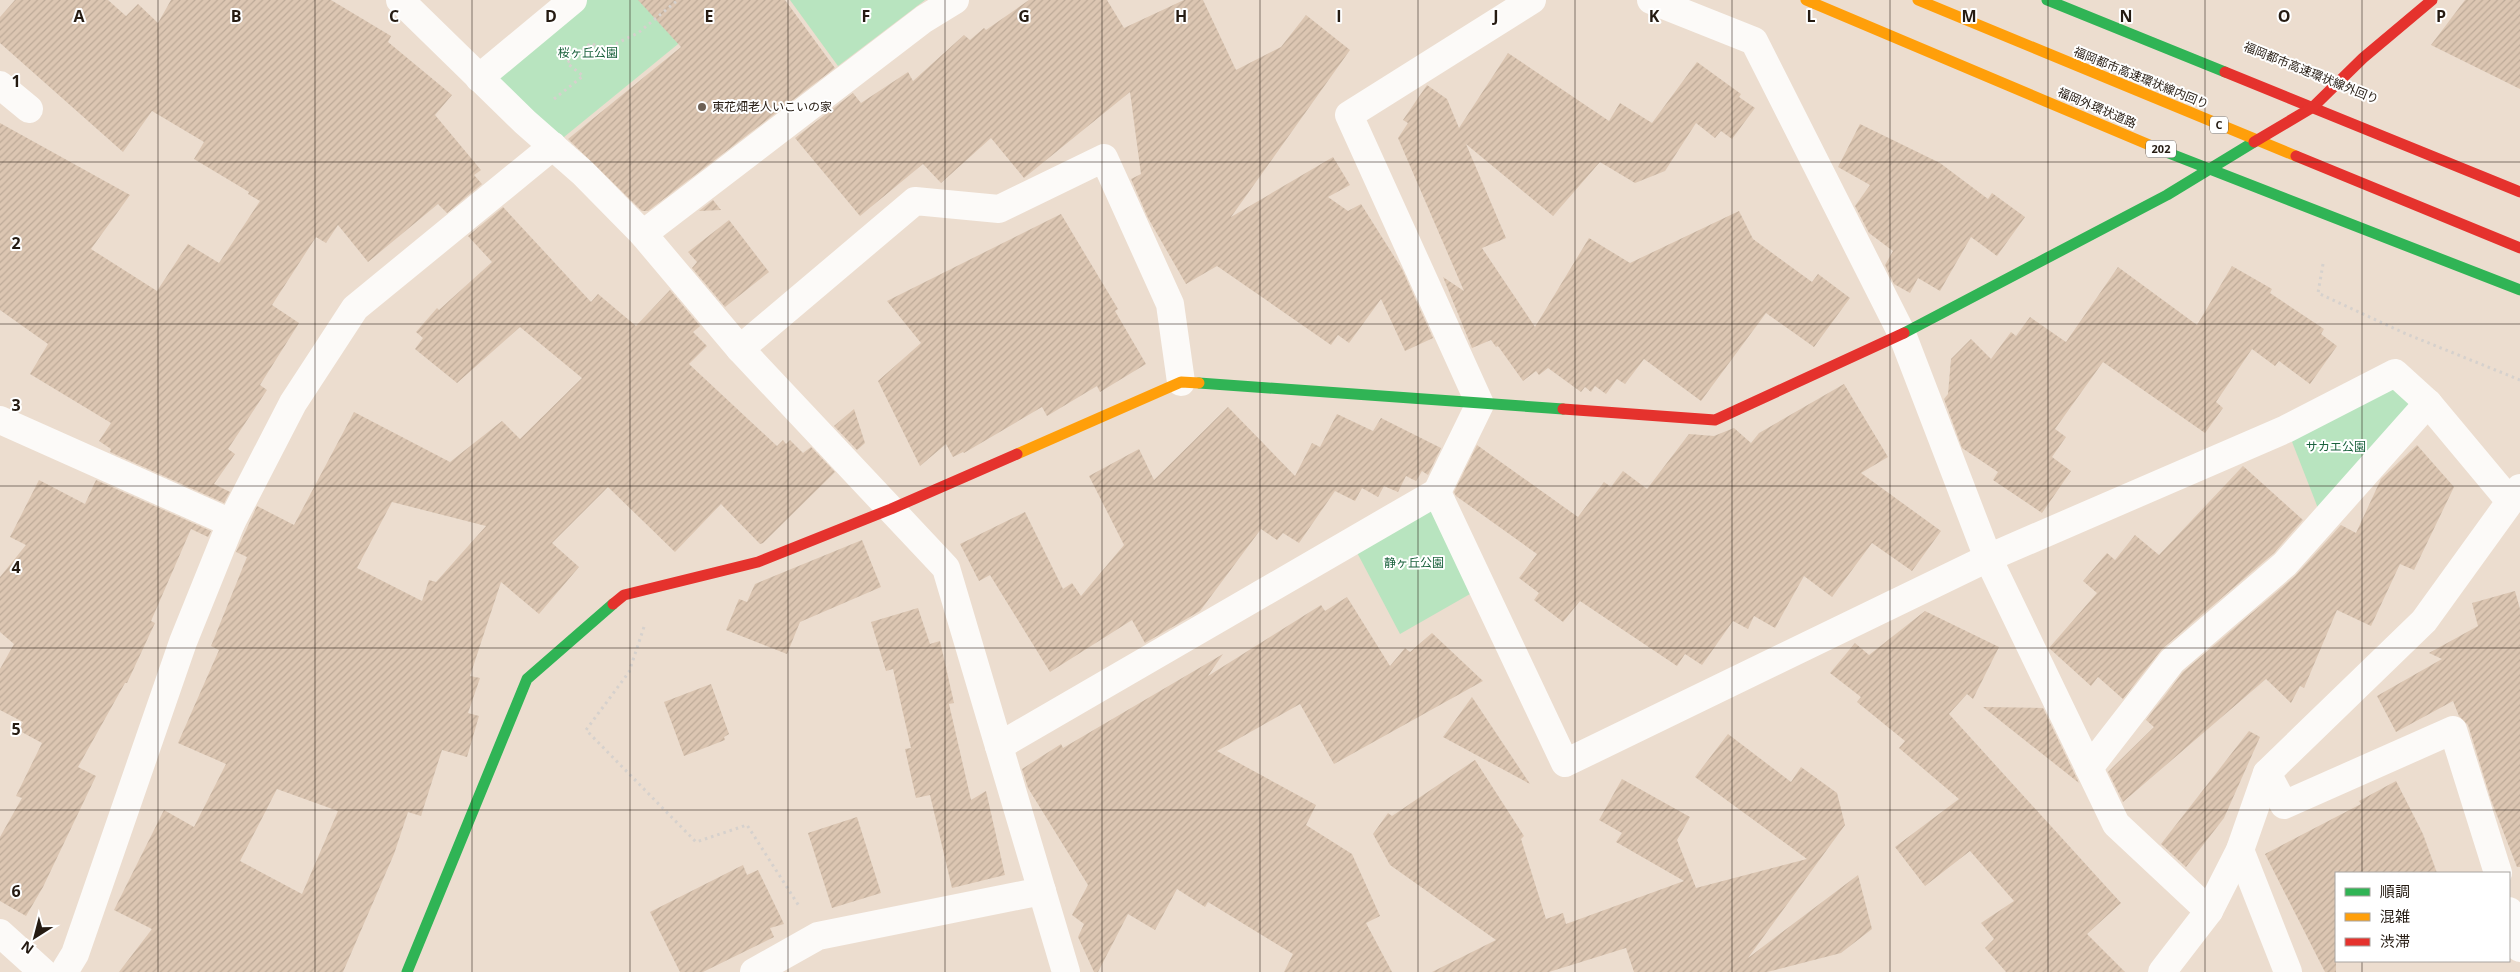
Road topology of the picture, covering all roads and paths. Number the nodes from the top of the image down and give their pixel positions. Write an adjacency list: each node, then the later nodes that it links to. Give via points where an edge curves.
1 (400, 0): 11 (street)
2 (574, 0): 11 (street)
3 (678, 0): 17 (path, via 638,33 603,50 591,42 566,63 583,76)
4 (955, 0): 21 (street, via 924,20)
5 (1532, 0): 30 (street, via 1349,115)
6 (1650, 0): 25 (street, via 1754,41)
7 (1806, 0): 19 (main road, 福岡外環状道路 / 202)
8 (1918, 0): 22 (main road, 福岡都市高速環状線内回り / C)
9 (2047, 0): 15 (main road)
10 (2432, 0): 15 (main road, via 2363,58)
11 (479, 78): 17 (street)
12 (0, 85): 16 (street)
13 (2312, 88): 14 (main road, 福岡都市高速環状線外回り)
14 (2339, 99)
15 (2313, 107): 19 (main road); 20 (main road)
16 (29, 109)
17 (525, 122): 18 (street)
18 (553, 146): 21 (street); 35 (street, via 355,308 293,403)
19 (2209, 168): 24 (main road, 福岡外環状道路 / 202); 25 (main road, via 2167,195)
20 (2520, 192)
21 (642, 234): 26 (street)
22 (2520, 248)
23 (2323, 264): 27 (path, via 2318,293 2404,333)
24 (2520, 290)
25 (1902, 334): 30 (main road, via 1715,420); 36 (street)
26 (740, 349): 28 (street, via 915,201 1000,208 1104,158 1170,304); 34 (street)
27 (2520, 380)
28 (1181, 382): 30 (main road); 34 (main road)
29 (2428, 403): 33 (street); 36 (street, via 2395,373 2286,429); 39 (street, via 2285,564 2172,661)
30 (1480, 404): 32 (street)
31 (0, 420): 35 (street)
32 (1436, 492): 36 (street, via 1564,763); 38 (street)
33 (2515, 494): 40 (street, via 2424,621)
34 (891, 509): 38 (street, via 946,568); 51 (main road, via 758,562 624,595 527,679)
35 (231, 523): 50 (street, via 183,642 75,954)
36 (1988, 558): 39 (street)
37 (646, 623): 47 (path, via 629,672 586,730 696,842 747,825)
38 (999, 746): 43 (street)
39 (2089, 768): 44 (street, via 2116,824)
40 (2267, 773): 41 (street); 42 (street, via 2284,805 2453,730)
41 (2240, 850): 44 (street); 55 (street)
42 (2498, 872)
43 (1042, 891): 47 (street); 53 (street)
44 (2209, 911): 54 (street)
45 (2510, 913): 48 (street)
46 (0, 933): 49 (street)
47 (818, 936): 52 (street)
48 (2520, 948)
49 (43, 972)
50 (64, 972)
51 (407, 972)
52 (754, 972)
53 (1066, 972)
54 (2162, 972)
55 (2288, 972)

